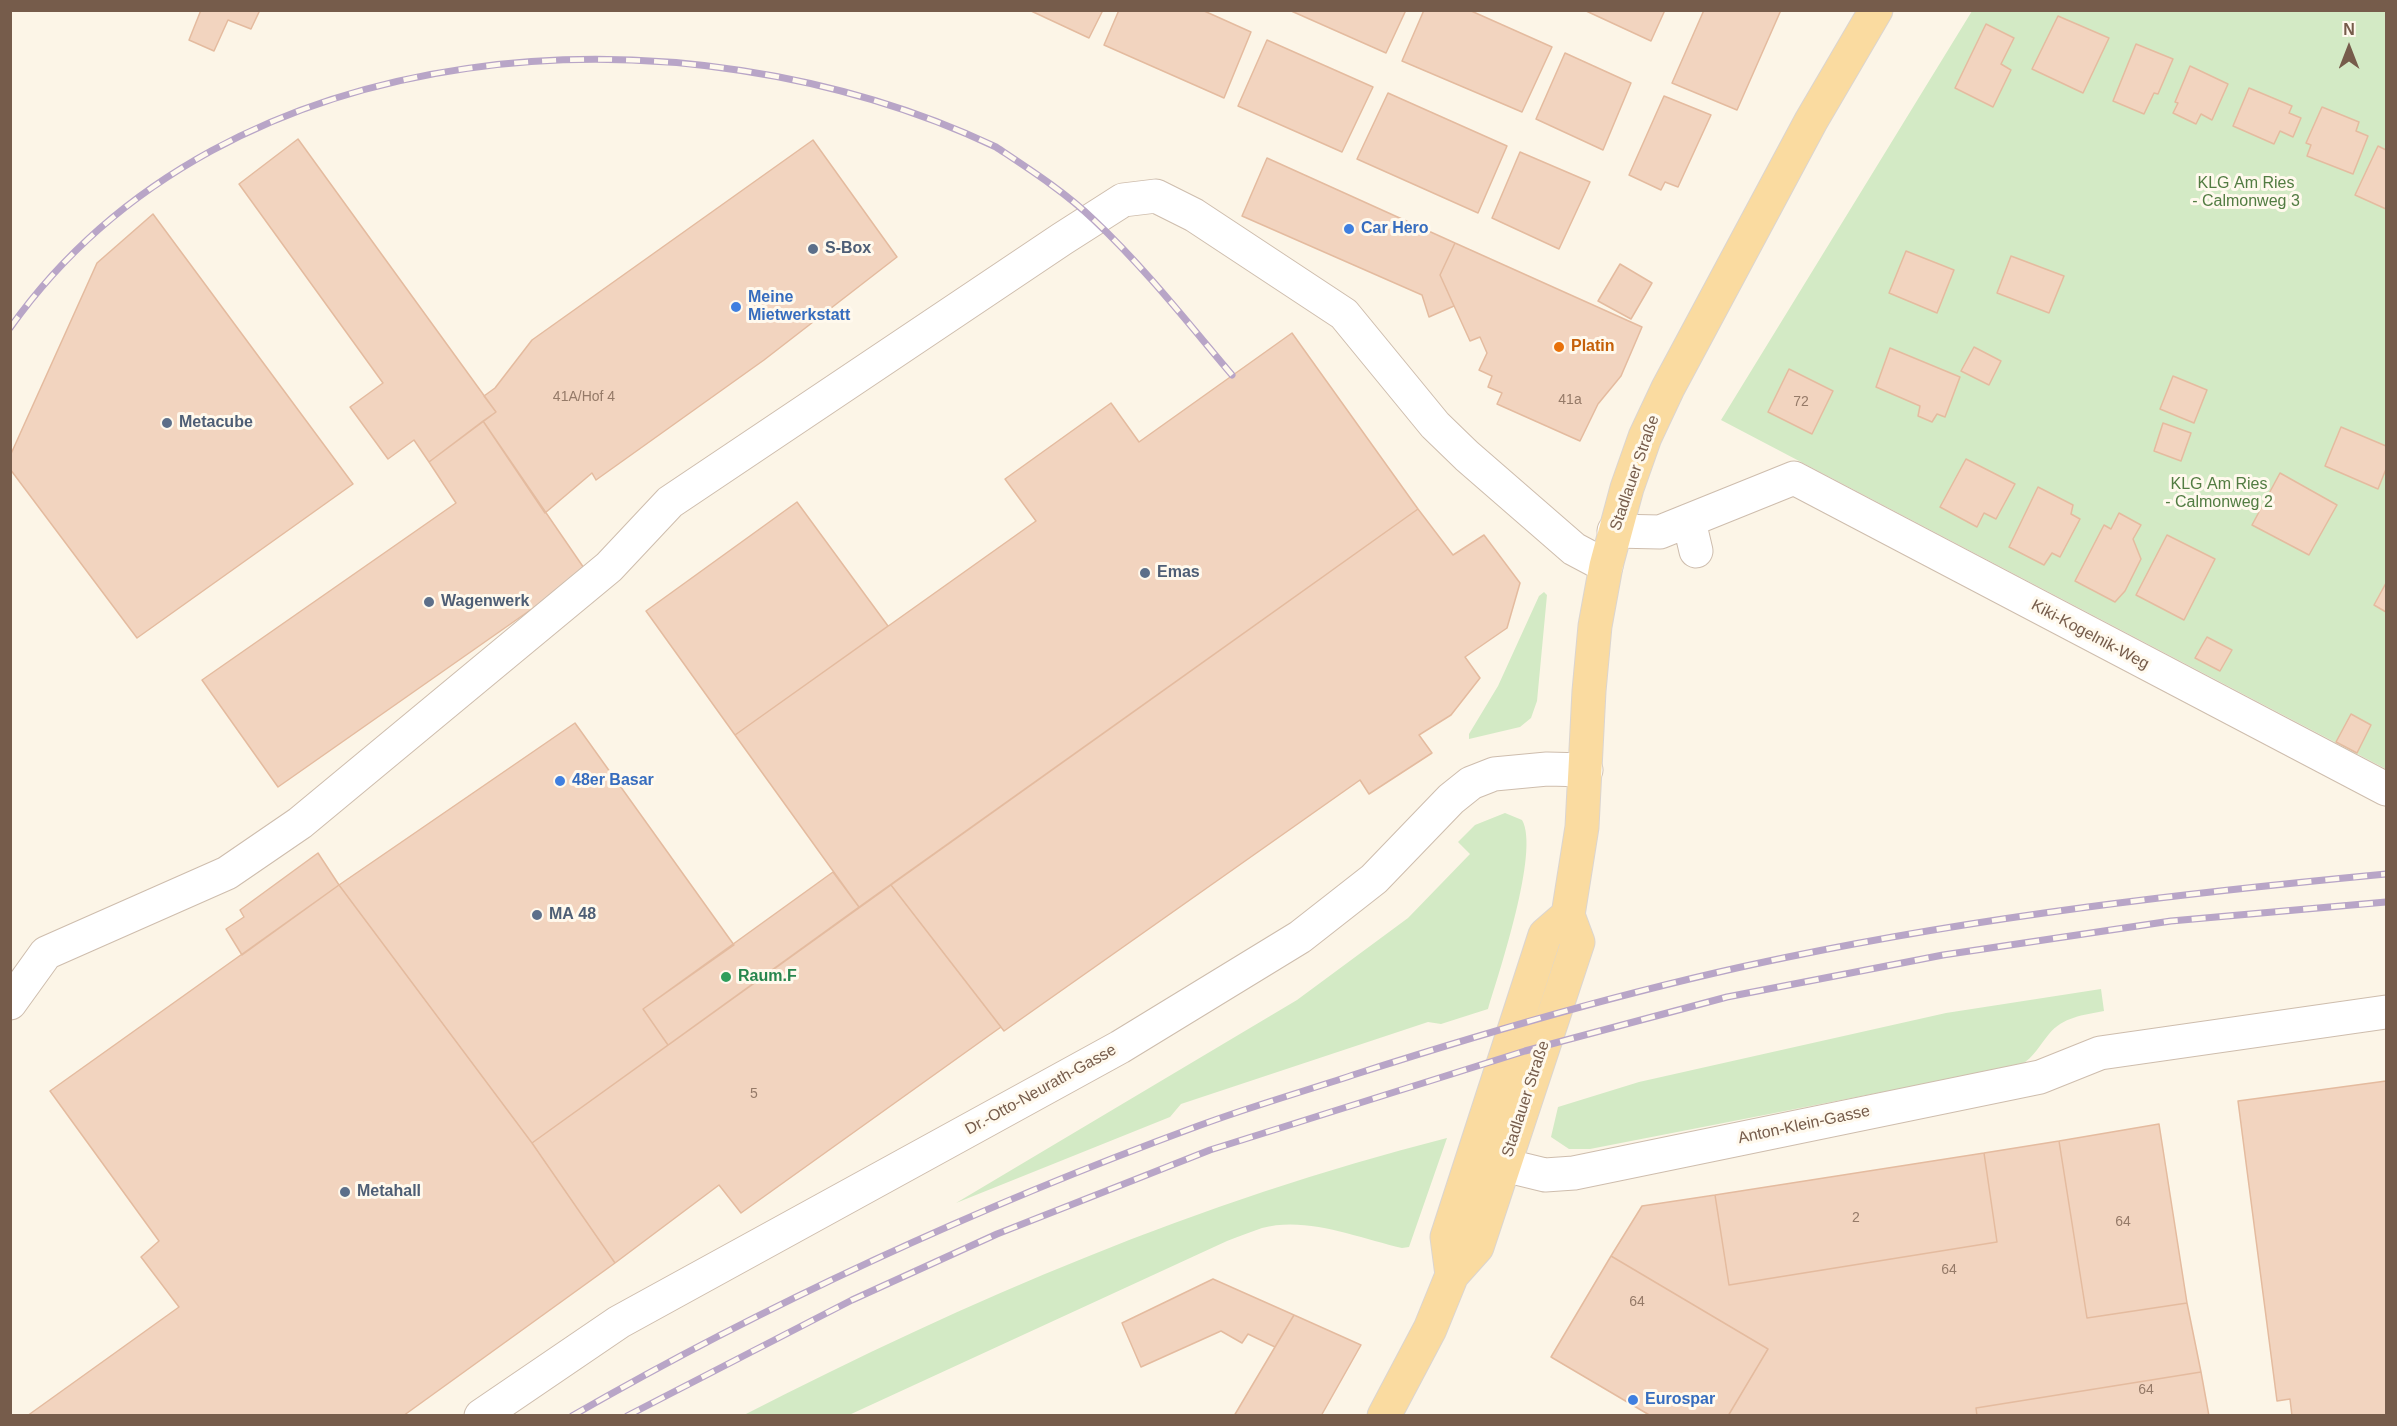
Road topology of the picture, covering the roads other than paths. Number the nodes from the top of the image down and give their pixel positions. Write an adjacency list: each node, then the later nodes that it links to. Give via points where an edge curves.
1 (1876, 10): 2 (main road, Stadlauer Straße, via 1810,121 1668,388 1645,436)
2 (1614, 531): 3 (main road, Stadlauer Straße); 5 (street, Kiki-Kogelnik-Weg, via 1692,536 1794,478)
3 (1606, 566): 4 (main road, Stadlauer Straße, via 1590,680); 7 (street, via 1574,549 1467,456 1435,424 1344,314 1194,215 1156,196 1123,201 670,502 609,567 300,823 227,873 46,953)
4 (1586, 770): 6 (main road, Stadlauer Straße, via 1582,827); 11 (street, Dr.-Otto-Neurath-Gasse, via 1494,774 1471,783 1450,799 1374,879 1300,937 1120,1047 619,1322)
5 (2386, 789)
6 (1568, 915): 9 (main road, Stadlauer Straße, via 1578,942); 10 (main road, Stadlauer Straße, via 1545,935 1447,1238)
7 (10, 1003)
8 (2386, 1012): 9 (street, Anton-Klein-Gasse, via 2100,1053 2040,1077 1574,1173 1545,1175)
9 (1504, 1165): 10 (main road, Stadlauer Straße, via 1477,1247)
10 (1452, 1275): 12 (main road, Stadlauer Straße, via 1430,1329)
11 (481, 1416)
12 (1384, 1416)

